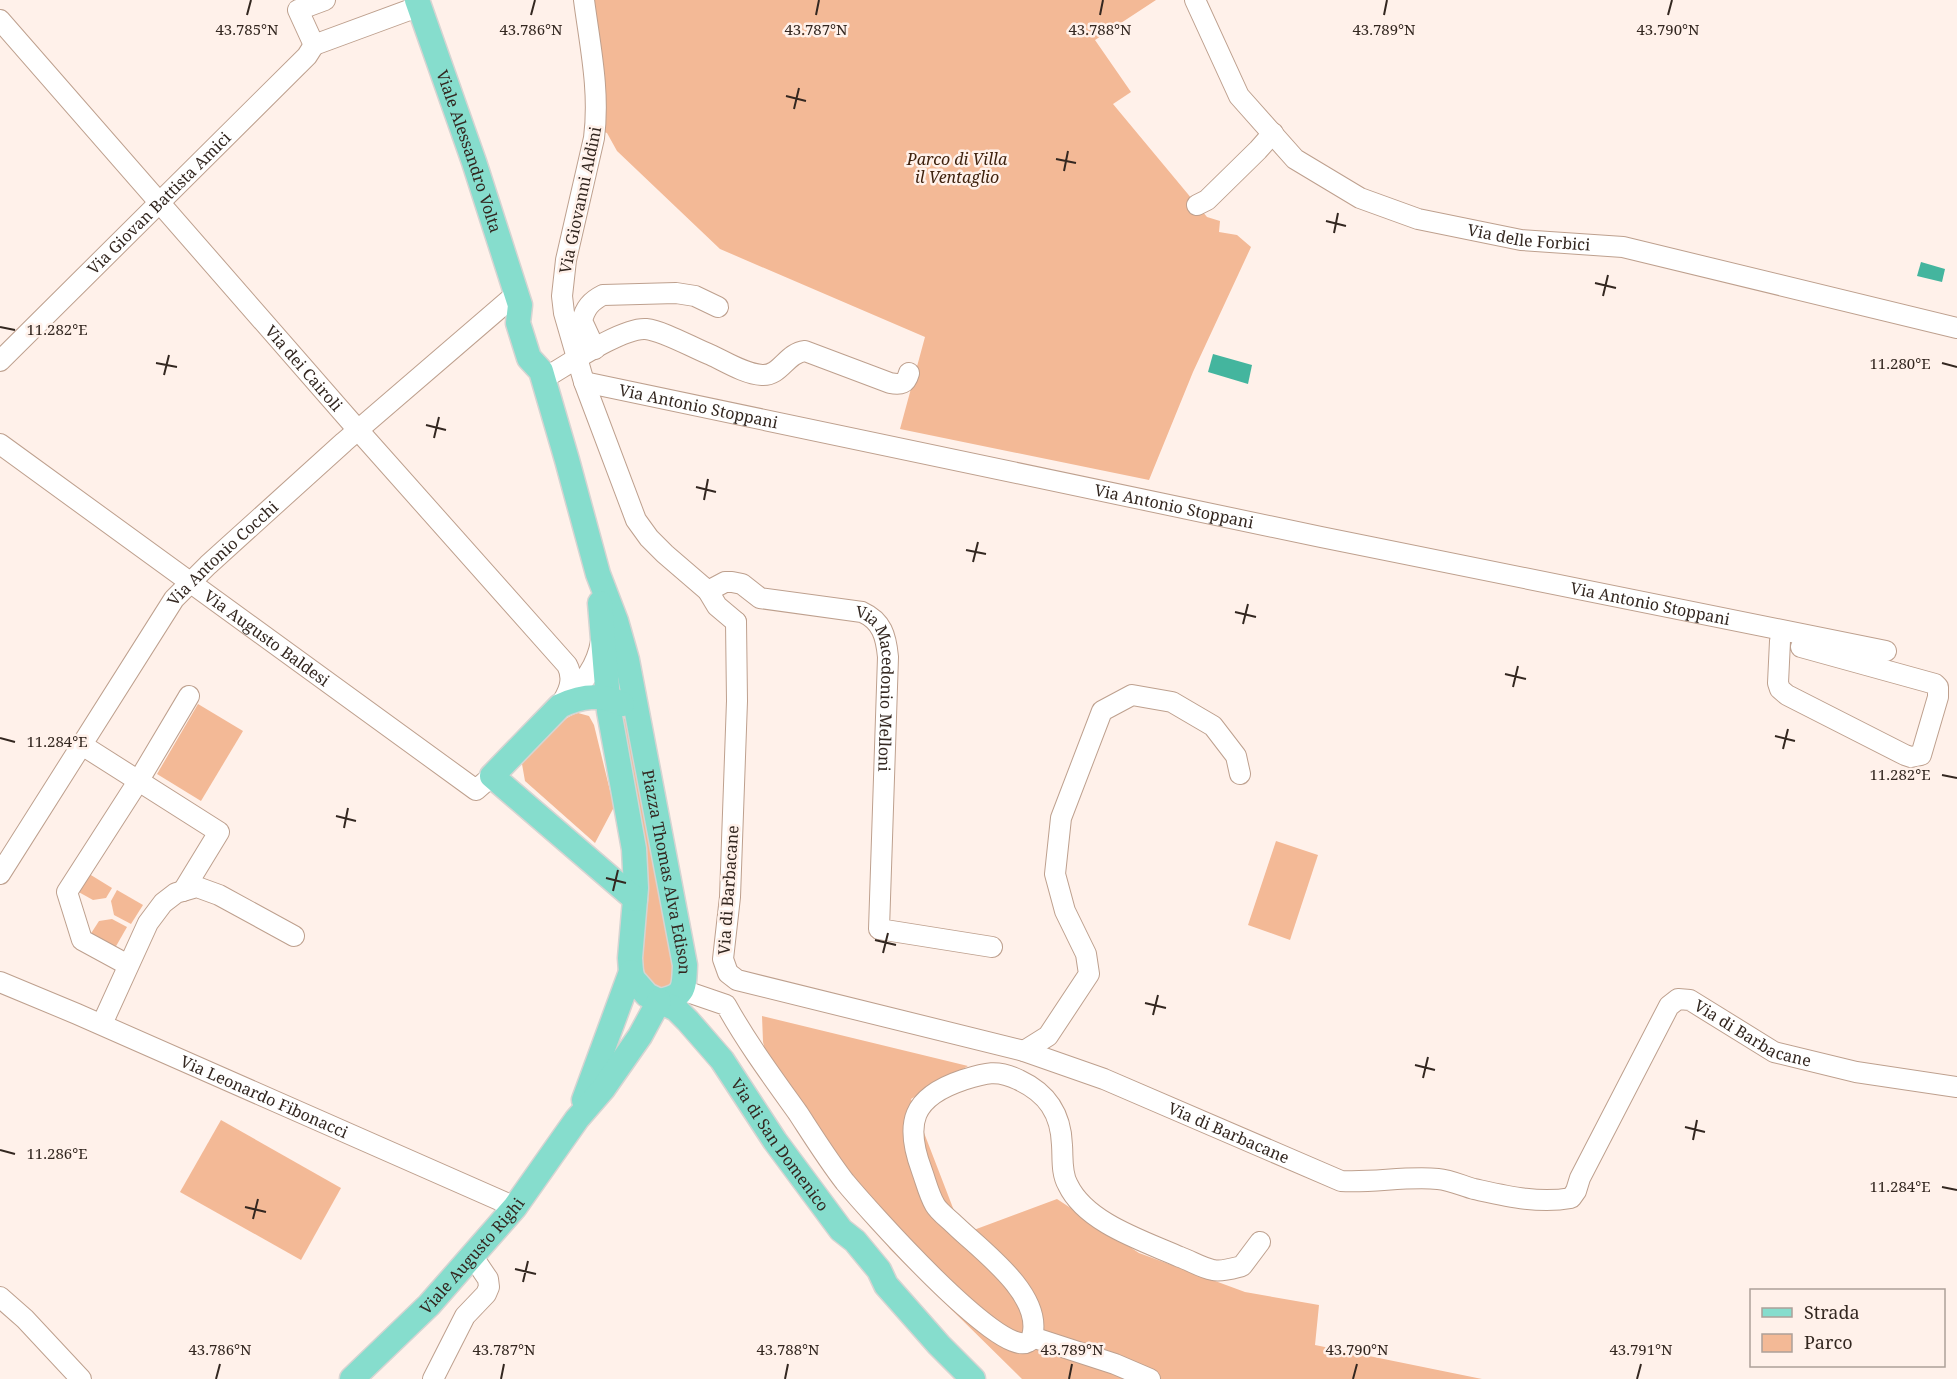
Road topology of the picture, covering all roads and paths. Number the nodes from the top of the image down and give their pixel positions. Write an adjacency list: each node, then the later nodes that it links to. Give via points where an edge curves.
1 (325, 0): 5 (street)
2 (584, 0): 16 (street, Via Giovanni Aldini, via 595,78 596,120 562,296)
3 (1195, 0): 9 (street, Via delle Forbici, via 1239,96)
4 (419, 3): 8 (street); 12 (main road, Viale Alessandro Volta)
5 (295, 5): 8 (street)
6 (0, 20): 7 (street, Via dei Cairoli)
7 (7, 37): 10 (street, Via dei Cairoli)
8 (314, 45): 10 (street, Via Giovan Battista Amici)
9 (1273, 133): 11 (street, via 1207,200); 14 (street, Via delle Forbici, via 1295,159 1360,198 1418,219 1521,240 1623,246)
10 (160, 202): 17 (street, Via Giovan Battista Amici); 21 (street, Via dei Cairoli)
11 (1197, 205)
12 (518, 299): 19 (main road, Viale Alessandro Volta, via 534,317 544,353); 21 (street, Via Antonio Cocchi)
13 (718, 307): 15 (street, via 695,296 676,293 603,295 593,300 582,321)
14 (1957, 328)
15 (595, 348): 16 (street); 18 (street, via 633,331 649,329 762,375 777,371 792,354 805,351 890,383 902,384)
16 (576, 360): 19 (street); 20 (street)
17 (0, 361)
18 (909, 374)
19 (542, 375): 28 (main road, Viale Alessandro Volta)
20 (584, 382): 24 (street, via 636,520 665,554); 27 (street, Via Antonio Stoppani)
21 (358, 430): 23 (street, Via Antonio Cocchi); 33 (street, Via dei Cairoli, via 567,665 571,681)
22 (0, 444): 23 (street, Via Augusto Baldesi)
23 (190, 582): 35 (street, Via Antonio Cocchi, via 174,599); 38 (street, Via Augusto Baldesi)
24 (708, 591): 25 (street, Via Macedonio Melloni, via 732,582 742,584); 26 (street, via 717,606)
25 (760, 598): 26 (street); 43 (street, Via Macedonio Melloni, via 862,612 882,628 888,657 879,929)
26 (736, 622): 51 (street, Via di Barbacane, via 730,897 723,952 728,973 737,980)
27 (1765, 627): 29 (street, via 1764,636); 30 (street, Via Antonio Stoppani)
28 (610, 629): 32 (main road, Piazza Thomas Alva Edison); 33 (street, via 590,672); 34 (main road, Piazza Thomas Alva Edison, via 627,660)
29 (1780, 641): 29 (street, via 1778,683 1787,695 1905,755 1921,754 1938,697 1935,684)
30 (1887, 651)
31 (189, 696): 37 (street)
32 (608, 698): 33 (main road, via 581,698); 34 (main road, via 624,705); 41 (main road, Piazza Thomas Alva Edison, via 634,849)
33 (560, 706): 38 (main road)
34 (639, 720): 45 (main road, Piazza Thomas Alva Edison)
35 (81, 745): 37 (street); 39 (street, Via Antonio Cocchi)
36 (1240, 774): 51 (street, via 1236,756 1213,726 1172,702 1132,695 1102,711 1061,818 1055,874 1065,911 1086,954 1089,974 1048,1036)
37 (139, 780): 40 (street, via 219,832); 44 (street, via 67,892 82,940)
38 (484, 783): 41 (main road)
39 (0, 874)
40 (183, 891): 42 (street, via 197,887 219,895); 44 (street, via 163,903 148,923)
41 (635, 899): 46 (main road, Piazza Thomas Alva Edison)
42 (294, 936)
43 (992, 946)
44 (128, 965): 50 (street)
45 (685, 965): 48 (main road, Via di San Domenico); 49 (main road, Piazza Thomas Alva Edison, via 683,990 675,997)
46 (631, 972): 49 (main road, via 638,986); 54 (main road, Viale Augusto Righi)
47 (7, 985): 50 (street, Via Leonardo Fibonacci)
48 (691, 993): 52 (main road, Via di San Domenico); 59 (street, via 726,1005 845,1181 917,1261 976,1317 1004,1337 1026,1344)
49 (659, 1001): 52 (main road, Via di San Domenico, via 680,1011); 54 (main road, Viale Augusto Righi, via 626,1056)
50 (102, 1024): 55 (street, Via Leonardo Fibonacci)
51 (1024, 1051): 53 (street, Via di Barbacane, via 1104,1079 1341,1181 1441,1179 1515,1198 1556,1201 1571,1198 1576,1191 1670,1006 1678,999 1690,1000 1774,1052 1856,1072)
52 (722, 1060): 63 (main road, Via di San Domenico, via 775,1141 841,1230 855,1241 886,1285)
53 (1957, 1087)
54 (577, 1119): 55 (main road, Viale Augusto Righi)
55 (515, 1207): 57 (main road, Viale Augusto Righi)
56 (1260, 1242): 59 (street, via 1242,1266 1215,1271 1131,1236 1082,1205 1066,1184 1055,1112 1034,1088 1000,1072 945,1086 920,1107 914,1121 914,1148 920,1166 936,1206 1022,1293 1034,1325)
57 (473, 1257): 61 (main road, Viale Augusto Righi); 62 (street, via 489,1287 465,1317)
58 (0, 1297): 60 (street)
59 (1032, 1337): 64 (street)
60 (81, 1379)
61 (352, 1379)
62 (433, 1379)
63 (973, 1379)
64 (1150, 1379)

